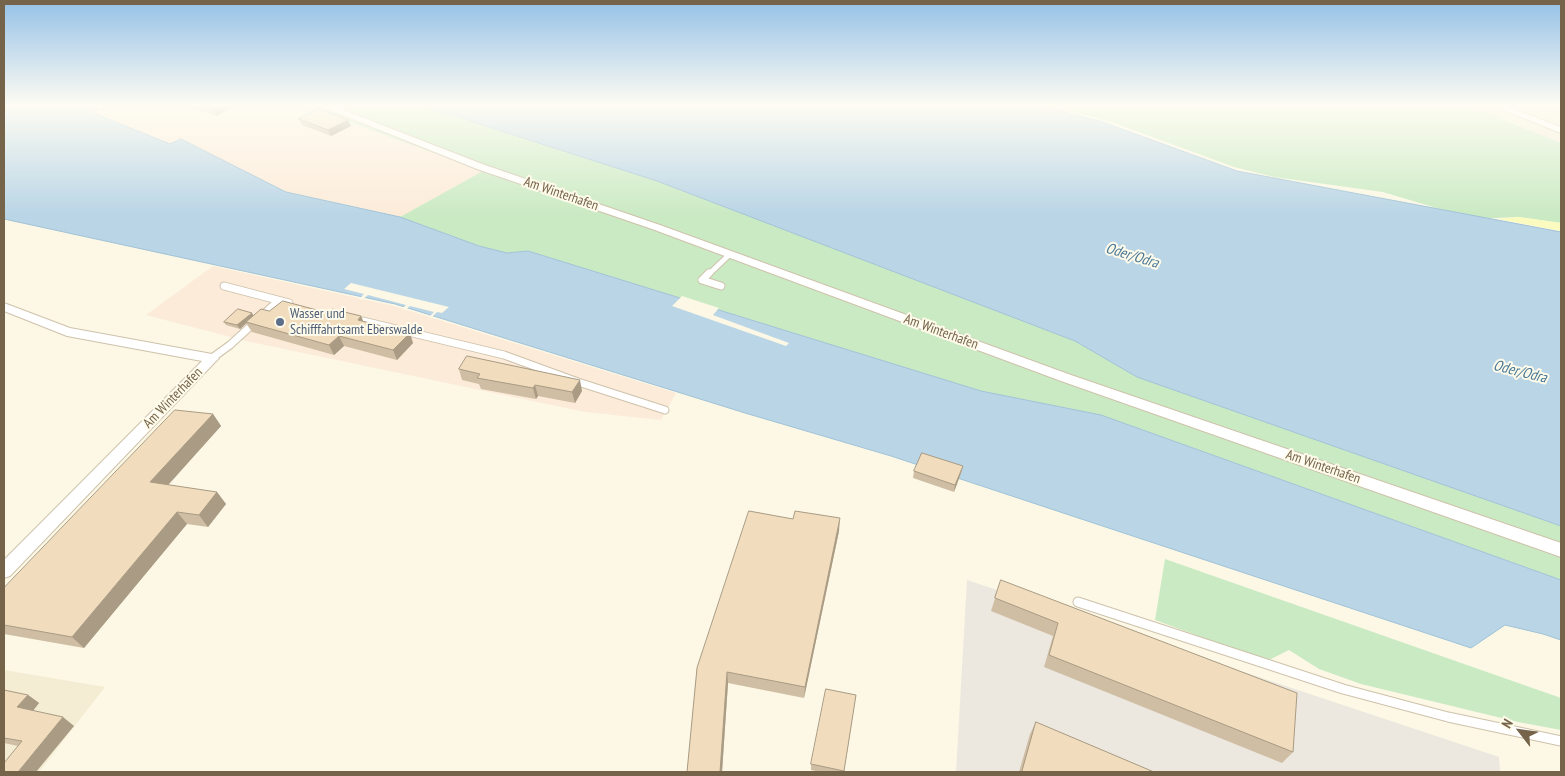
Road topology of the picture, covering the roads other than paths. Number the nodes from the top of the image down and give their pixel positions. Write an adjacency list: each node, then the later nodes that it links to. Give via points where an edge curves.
1 (417, 142): 2 (street, Am Winterhafen)
2 (730, 254): 4 (lane, via 702,280); 11 (street, Am Winterhafen, via 1066,378)
3 (224, 286): 5 (lane)
4 (720, 286)
5 (278, 301): 6 (lane); 9 (lane)
6 (297, 305)
7 (4, 306): 9 (street, Am Winterhafen, via 67,332)
8 (354, 319): 10 (lane, via 504,355)
9 (212, 358): 12 (street, Am Winterhafen)
10 (664, 410)
11 (1561, 550)
12 (4, 571)
13 (1078, 602): 14 (lane, via 1368,696)
14 (1561, 741)

